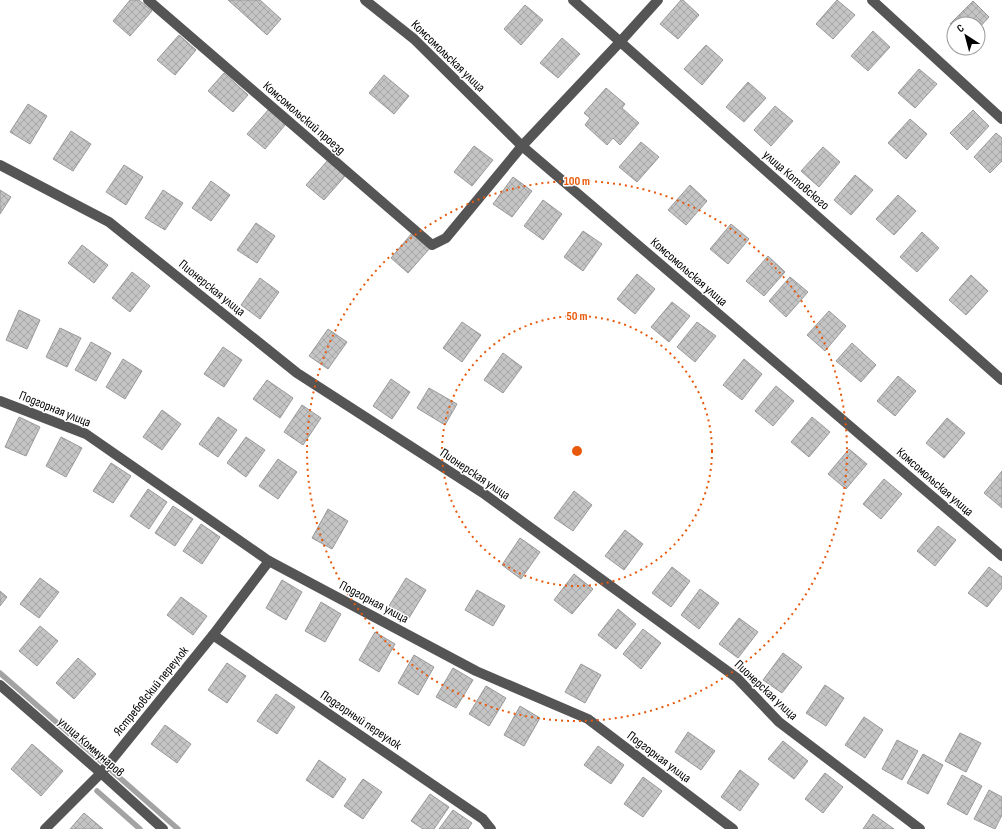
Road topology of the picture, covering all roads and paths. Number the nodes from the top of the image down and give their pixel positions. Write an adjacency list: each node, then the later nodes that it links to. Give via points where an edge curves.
1 (148, 0): 8 (street, Комсомольский проезд, via 432,245 446,238)
2 (365, 0): 8 (street, Комсомольская улица, via 414,39)
3 (573, 0): 6 (street, улица Котовского)
4 (658, 0): 6 (street)
5 (872, 0): 7 (street)
6 (620, 42): 8 (street); 10 (street, улица Котовского)
7 (1002, 119)
8 (522, 146): 12 (street, Комсомольская улица)
9 (0, 165): 21 (street, Пионерская улица, via 109,222 297,373 483,493 737,678 779,722)
10 (1002, 380)
11 (0, 401): 13 (street, Подгорная улица, via 86,434)
12 (1002, 556)
13 (269, 561): 14 (street, Ястребовский переулок); 20 (street, Подгорная улица, via 476,671 588,719)
14 (213, 635): 16 (street, Ястребовский переулок); 19 (street, Подгорный переулок, via 483,819)
15 (0, 685): 16 (street, улица Коммунаров)
16 (101, 773): 17 (street, Ястребовский переулок); 18 (street, улица Коммунаров)
17 (45, 829)
18 (163, 829)
19 (491, 829)
20 (733, 829)
21 (920, 829)

